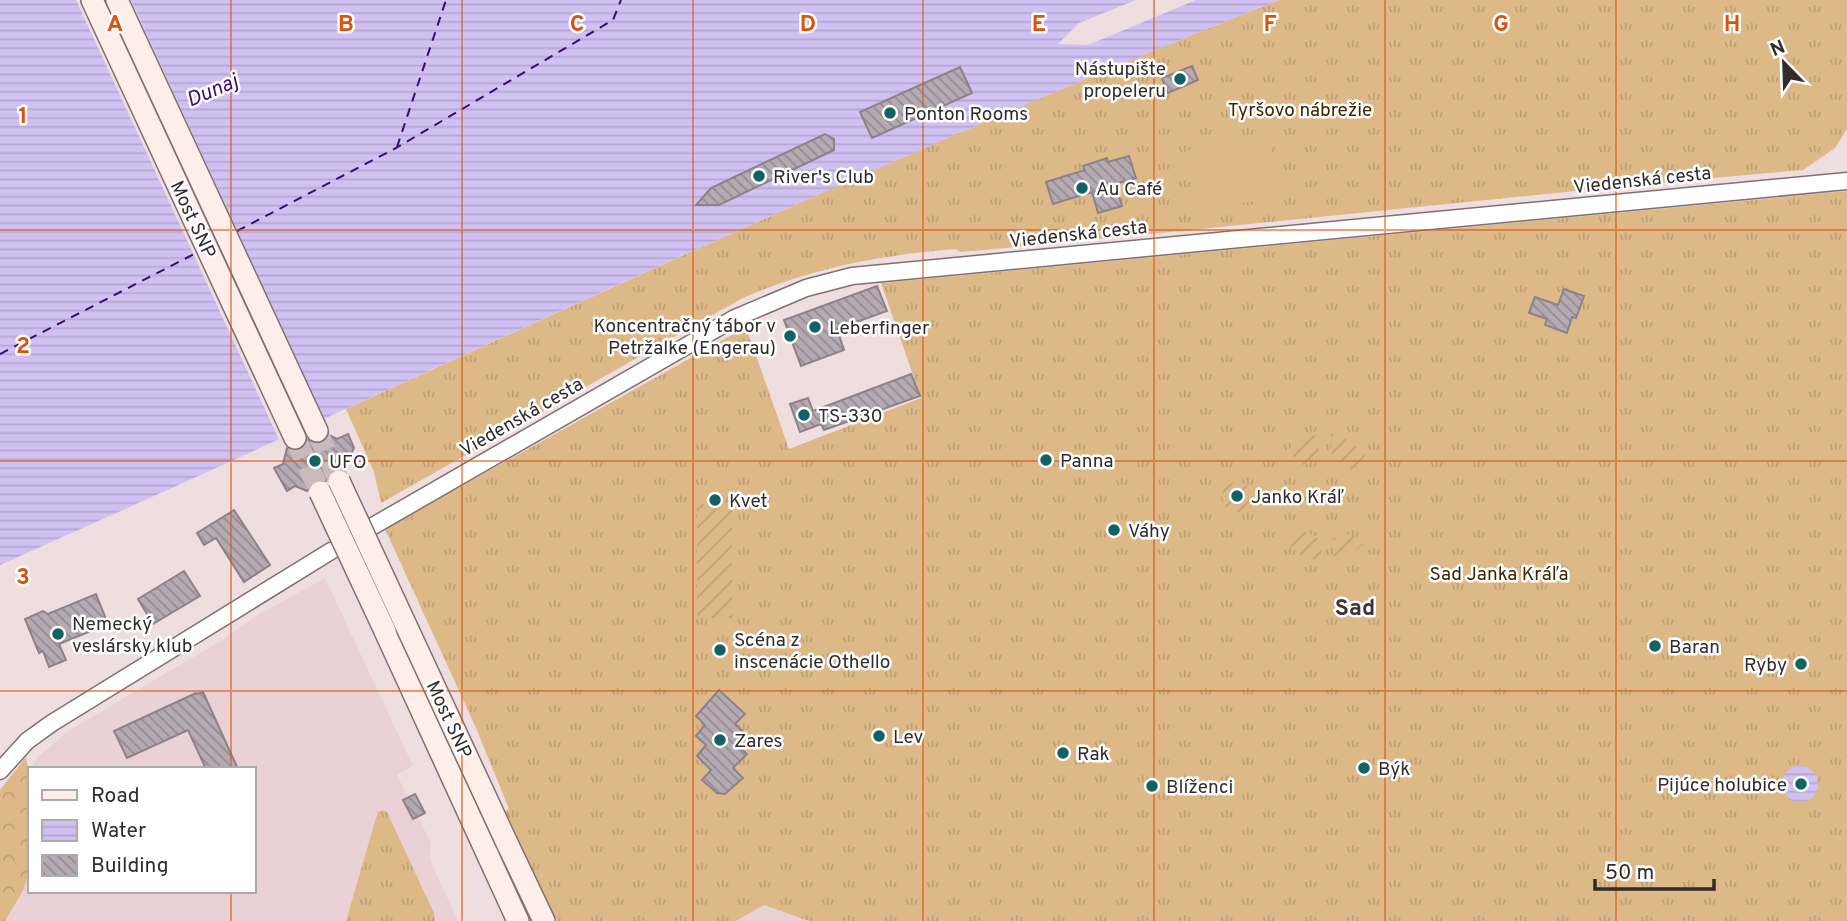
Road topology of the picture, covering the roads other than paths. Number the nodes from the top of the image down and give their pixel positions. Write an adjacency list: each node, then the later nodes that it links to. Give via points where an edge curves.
1 (92, 0): 5 (main road, Most SNP)
2 (117, 0): 4 (main road, Most SNP)
3 (1847, 181): 8 (street, Viedenská cesta, via 852,276 806,288 734,318)
4 (317, 431)
5 (295, 438)
6 (339, 481): 12 (main road, Most SNP, bridge)
7 (320, 492): 11 (main road, Most SNP, bridge)
8 (373, 526)
9 (331, 551): 10 (street, via 52,723 27,741)
10 (0, 771)
11 (518, 921)
12 (544, 921)

